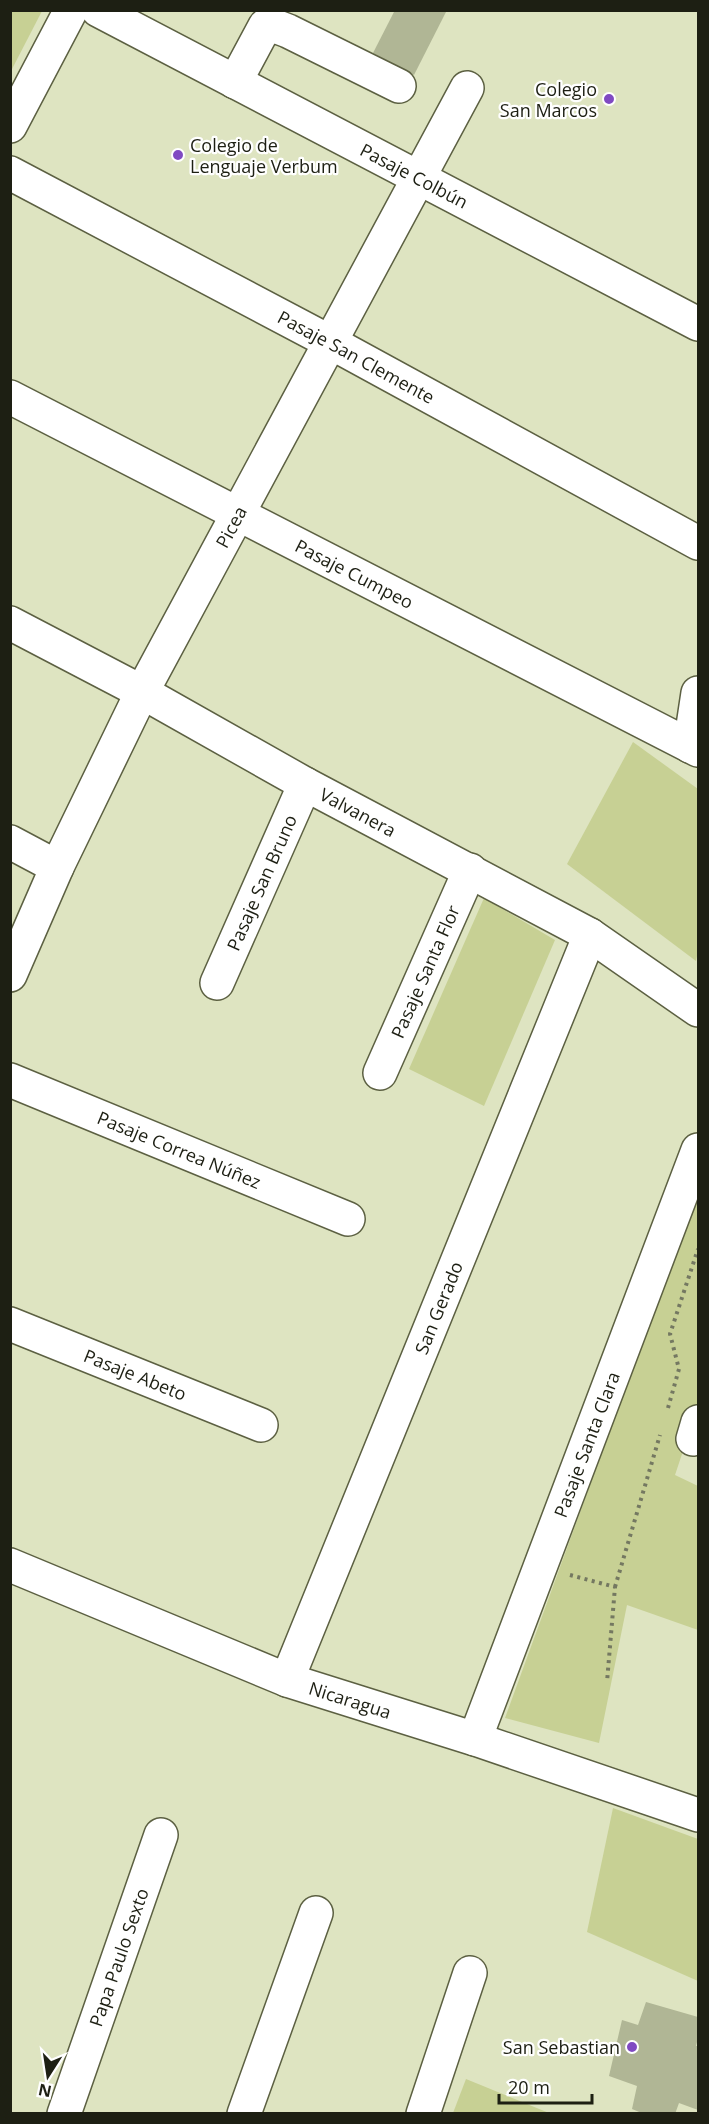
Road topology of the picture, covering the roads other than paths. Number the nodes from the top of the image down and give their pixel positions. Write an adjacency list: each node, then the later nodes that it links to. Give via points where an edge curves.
1 (71, 10): 6 (street)
2 (98, 10): 3 (street, Pasaje Colbún)
3 (235, 82): 4 (street, via 265,26 275,26); 8 (street, Pasaje Colbún)
4 (399, 86)
5 (467, 88): 8 (street, Picea)
6 (10, 126)
7 (10, 173): 10 (street, Pasaje San Clemente)
8 (418, 177): 9 (street, Pasaje Colbún); 10 (street, Picea)
9 (699, 324)
10 (330, 342): 12 (street, Picea); 13 (street, Pasaje San Clemente)
11 (10, 397): 12 (street, Pasaje Cumpeo)
12 (238, 514): 15 (street, Picea); 17 (street, Pasaje Cumpeo)
13 (699, 543)
14 (10, 623): 15 (street, Valvanera)
15 (142, 692): 18 (street, Valvanera); 20 (street, Picea)
16 (699, 693): 17 (street)
17 (694, 748)
18 (305, 784): 21 (street, Valvanera); 24 (street, Pasaje San Bruno)
19 (10, 842): 20 (street)
20 (57, 867): 23 (street, Picea)
21 (470, 870): 22 (street, Valvanera); 26 (street, Pasaje Santa Flor)
22 (590, 935): 25 (street, Valvanera); 33 (street, San Gerado)
23 (10, 975)
24 (217, 983)
25 (699, 1010)
26 (380, 1073)
27 (10, 1080): 29 (street, Pasaje Correa Núñez)
28 (699, 1150): 34 (street, Pasaje Santa Clara)
29 (348, 1219)
30 (10, 1324): 31 (street, Pasaje Abeto)
31 (261, 1425)
32 (10, 1565): 33 (street, Nicaragua)
33 (287, 1680): 34 (street, Nicaragua)
34 (475, 1739): 35 (street, Nicaragua)
35 (699, 1815)
36 (161, 1835): 39 (street, Papa Paulo Sexto)
37 (316, 1913): 40 (street)
38 (470, 1973): 41 (street)
39 (64, 2114)
40 (244, 2114)
41 (423, 2114)

